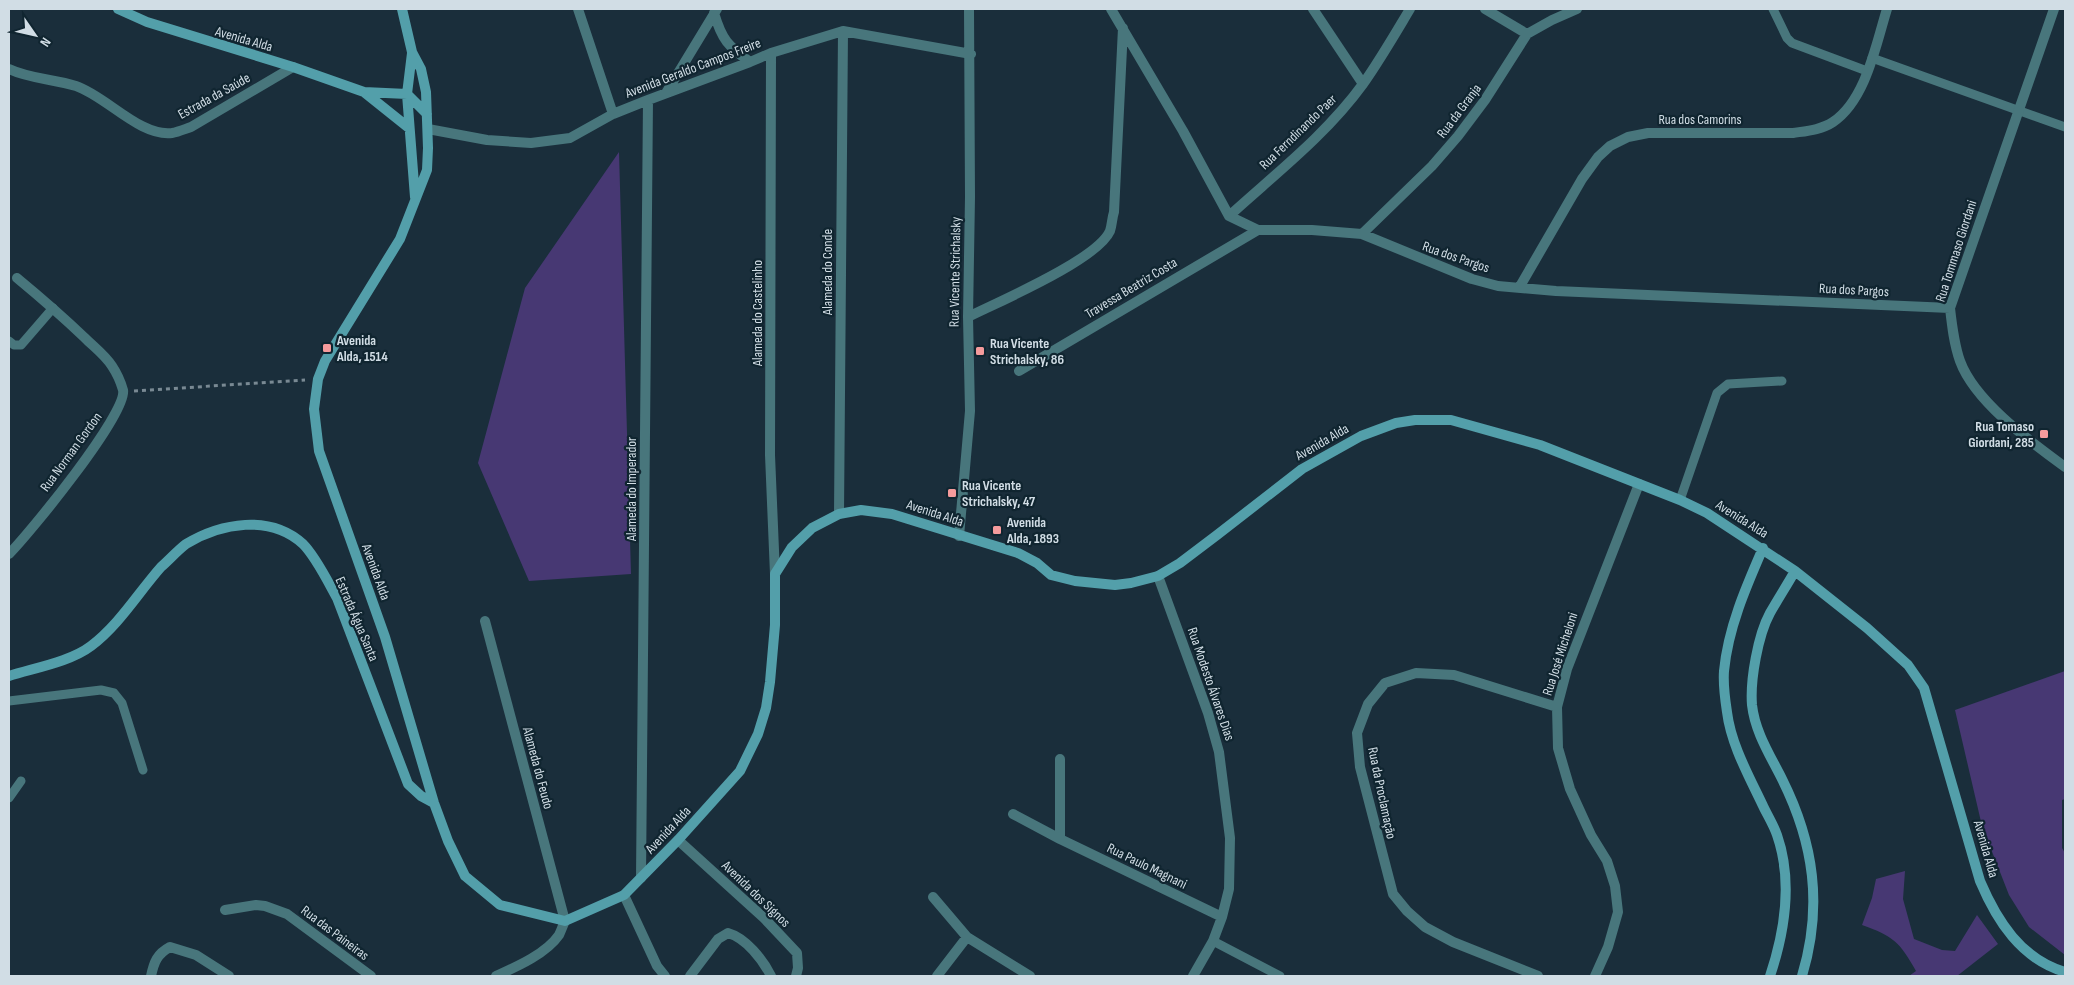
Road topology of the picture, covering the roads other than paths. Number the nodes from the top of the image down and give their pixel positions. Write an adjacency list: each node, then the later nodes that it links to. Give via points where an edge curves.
1 (118, 9): 22 (street, Avenida Alda, via 184,35)
2 (402, 9): 17 (street)
3 (578, 9): 32 (street)
4 (969, 9): 19 (street, Rua Vicente Strichalsky)
5 (1111, 9): 14 (street)
6 (1313, 9): 25 (street)
7 (1410, 9): 25 (street, Rua Ferndinando Paer)
8 (1485, 9): 16 (street)
9 (1577, 9): 16 (street, Rua da Granja)
10 (1773, 9): 24 (lane, via 1792,43)
11 (1887, 9): 20 (street, Rua dos Camorins)
12 (2054, 9): 30 (street, Rua Tommaso Giordani)
13 (715, 11): 21 (street, via 725,41); 27 (street)
14 (1123, 28): 37 (street); 44 (street, via 1114,212 1110,232 1097,247 1074,263)
15 (843, 31): 18 (street, Avenida Geraldo Campos Freire); 19 (street, Avenida Geraldo Campos Freire); 51 (street, Alameda do Conde)
16 (1527, 34): 39 (street, Rua da Granja, via 1458,136)
17 (412, 52): 28 (street, Avenida Alda); 31 (street, Avenida Alda, via 421,69)
18 (771, 53): 21 (street, Avenida Geraldo Campos Freire); 56 (street, Alameda do Castelinho, via 770,455)
19 (971, 54): 44 (street, Rua Vicente Strichalsky)
20 (1872, 58): 24 (street, Rua dos Camorins); 30 (lane)
21 (750, 62): 27 (street, Avenida Geraldo Campos Freire)
22 (292, 67): 23 (street, Estrada da Saúde, via 190,127 172,133 143,126 94,93); 26 (street, Avenida Alda)
23 (9, 69)
24 (1867, 71): 41 (street, Rua dos Camorins, via 1856,98 1846,111 1833,123 1814,130 1792,133 1648,133 1628,137 1610,146 1582,179)
25 (1364, 84): 37 (street, Rua Ferndinando Paer, via 1313,141)
26 (364, 92): 28 (street, Avenida Alda); 33 (street, Avenida Alda)
27 (666, 93): 29 (street, Avenida Geraldo Campos Freire)
28 (407, 94): 31 (street); 33 (street, Avenida Alda)
29 (648, 100): 32 (street, Avenida Geraldo Campos Freire); 70 (street, Alameda do Imperador)
30 (2018, 111): 34 (lane); 43 (street, Rua Tommaso Giordani)
31 (427, 114): 35 (street, Avenida Alda)
32 (613, 114): 35 (street, Avenida Geraldo Campos Freire, via 570,138 531,143 487,140)
33 (409, 128): 36 (street, Avenida Alda)
34 (2065, 128)
35 (428, 129): 36 (street, Avenida Alda, via 427,170)
36 (415, 197): 66 (street, Avenida Alda, via 400,239 325,361 318,379 314,409 319,451 385,638)
37 (1229, 216): 38 (street, Rua dos Pargos)
38 (1258, 230): 39 (street, Rua dos Pargos); 46 (street, Travessa Beatriz Costa)
39 (1362, 234): 41 (street, Rua dos Pargos, via 1472,279)
40 (17, 278): 42 (street)
41 (1519, 288): 43 (street, Rua dos Pargos)
42 (53, 308): 45 (lane, via 21,345); 54 (street, Rua Norman Gordon, via 113,366 123,392 120,407 107,430 25,538)
43 (1950, 308): 48 (street, Rua Tommaso Giordani, via 1953,338 1971,382 2004,419)
44 (968, 317): 52 (street, Rua Vicente Strichalsky, via 970,411)
45 (9, 341)
46 (1019, 371)
47 (1782, 382): 50 (lane, via 1728,384 1717,393)
48 (2065, 467)
49 (1639, 484): 50 (street, Avenida Alda); 57 (street, Avenida Alda, via 1540,444 1467,423 1436,419 1396,424 1361,436 1302,469 1218,535); 61 (street, Rua José Micheloni, via 1567,670)
50 (1680, 500): 53 (street, Avenida Alda)
51 (839, 514): 52 (street, Avenida Alda, via 861,510 892,514); 56 (street, Avenida Alda, via 812,528 792,547)
52 (959, 536): 57 (street, Avenida Alda, via 1018,553 1037,562 1051,575 1075,581 1115,585)
53 (1763, 548): 55 (street, Avenida Alda); 93 (street, via 1731,632 1724,672 1727,714 1737,748 1777,835 1786,874 1784,922)
54 (9, 554)
55 (1795, 571): 78 (street, Avenida Alda, via 1908,666 1924,688 1980,881 1990,905 2008,934 2034,957); 94 (street, via 1765,626 1754,665 1752,706 1761,740 1803,826 1812,866 1814,908 1810,951)
56 (775, 574): 69 (street, Avenida Alda, via 770,682 758,734 740,771)
57 (1158, 576): 74 (street, Rua Modesto Álvares Dias, via 1219,752 1230,838 1229,889)
58 (485, 621): 75 (street, Alameda do Feudo)
59 (9, 676): 66 (street, Estrada Água Santa, via 90,647 185,545 214,530 248,524 280,529 303,544 322,571 337,598 408,784 420,796)
60 (9, 701): 63 (lane, via 101,690 114,693 122,703)
61 (1557, 708): 91 (street, Rua da Proclamação, via 1454,675 1416,673 1385,682 1368,704 1357,733 1360,767 1393,894 1407,911 1439,935); 92 (street, Rua José Micheloni, via 1558,748 1570,789 1590,835 1607,861 1615,886 1618,912)
62 (1060, 759): 68 (street)
63 (143, 770)
64 (21, 781): 65 (lane)
65 (9, 798)
66 (434, 803): 75 (street, Avenida Alda, via 465,876 500,905)
67 (1013, 814): 68 (street, Rua Paulo Magnani)
68 (1060, 839): 74 (street, Rua Paulo Magnani)
69 (678, 840): 70 (street, Avenida Alda); 86 (street, Avenida dos Signos, via 764,918 796,953)
70 (641, 878): 71 (street, Avenida Alda)
71 (624, 895): 75 (street, Avenida Alda); 83 (street, via 657,966)
72 (933, 897): 76 (street)
73 (224, 910): 81 (street, Rua das Paineiras, via 256,905 286,914)
74 (1222, 917): 77 (street, Rua Modesto Álvares Dias)
75 (565, 921): 82 (street, via 558,936 547,946 528,961)
76 (967, 937): 87 (street); 88 (street)
77 (1212, 941): 89 (street, Rua Modesto Álvares Dias); 90 (lane)
78 (2065, 972)
79 (151, 976): 80 (street, via 156,958 170,947 196,956)
80 (229, 976)
81 (371, 976)
82 (496, 976)
83 (665, 976)
84 (690, 976): 85 (street, via 718,938 728,933 737,936 765,963)
85 (772, 976)
86 (796, 976)
87 (937, 976)
88 (1030, 976)
89 (1193, 976)
90 (1280, 976)
91 (1538, 976)
92 (1595, 976)
93 (1770, 976)
94 (1802, 976)

